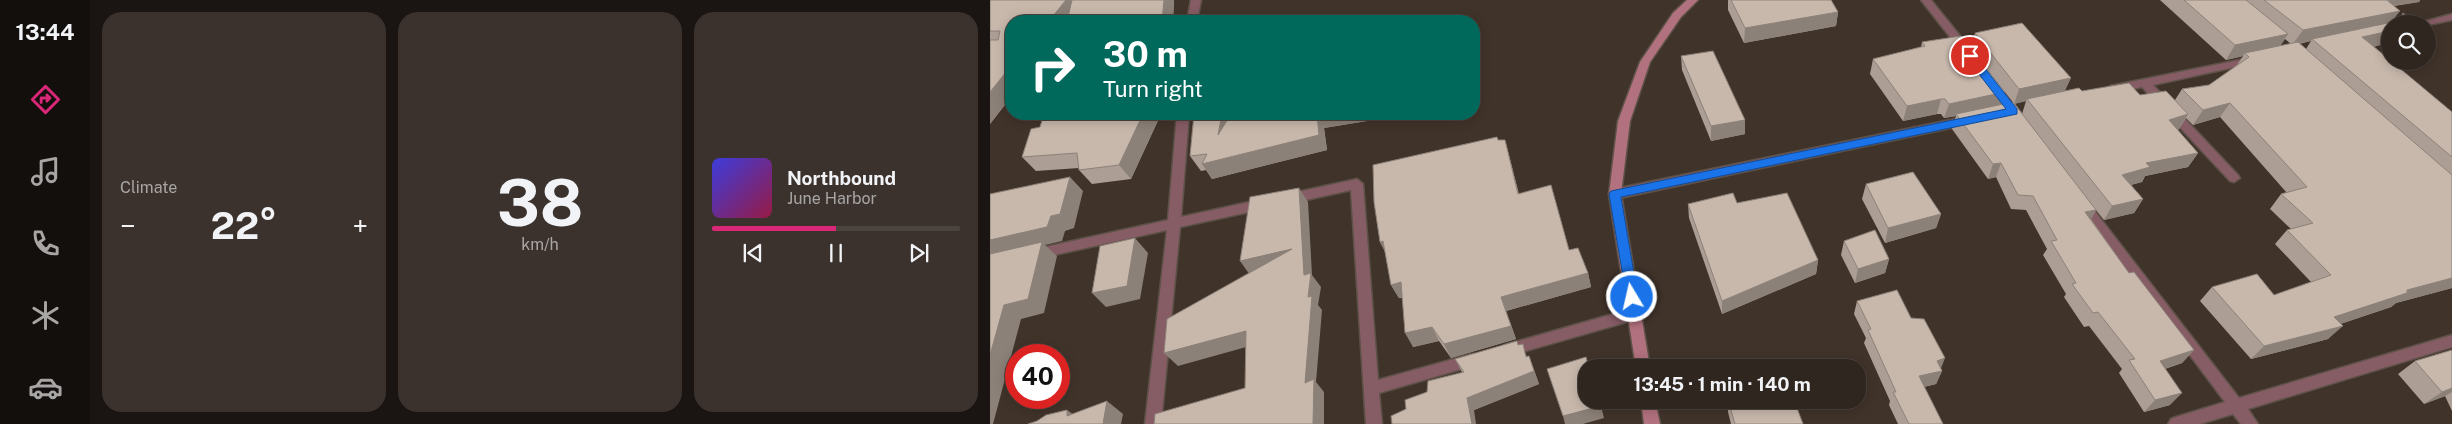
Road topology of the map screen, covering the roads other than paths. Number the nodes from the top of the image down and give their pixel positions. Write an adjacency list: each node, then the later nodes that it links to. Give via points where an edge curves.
1 (1196, 0): 5 (street)
2 (1694, 0): 19 (street, via 1677,15 1645,62 1624,121)
3 (1926, 0): 10 (street)
4 (2364, 0): 6 (street)
5 (1193, 15)
6 (2385, 15)
7 (2452, 17): 8 (street)
8 (2436, 20)
9 (2264, 58): 12 (street)
10 (1972, 59)
11 (1984, 74): 16 (street)
12 (2144, 82): 13 (street); 17 (street)
13 (2107, 90)
14 (1984, 117): 19 (street)
15 (1182, 120): 20 (street)
16 (2025, 127)
17 (2234, 178)
18 (2073, 191): 26 (street)
19 (1615, 194): 22 (street)
20 (1174, 222): 21 (street); 25 (street, via 1357,184); 28 (street)
21 (1019, 258)
22 (1634, 314): 24 (street); 25 (street)
23 (2452, 341): 26 (street)
24 (1642, 359)
25 (1371, 389): 29 (street)
26 (2236, 406): 31 (street); 32 (street)
27 (1650, 409): 30 (street)
28 (1153, 424)
29 (1374, 424)
30 (1652, 424)
31 (2176, 424)
32 (2250, 424)

